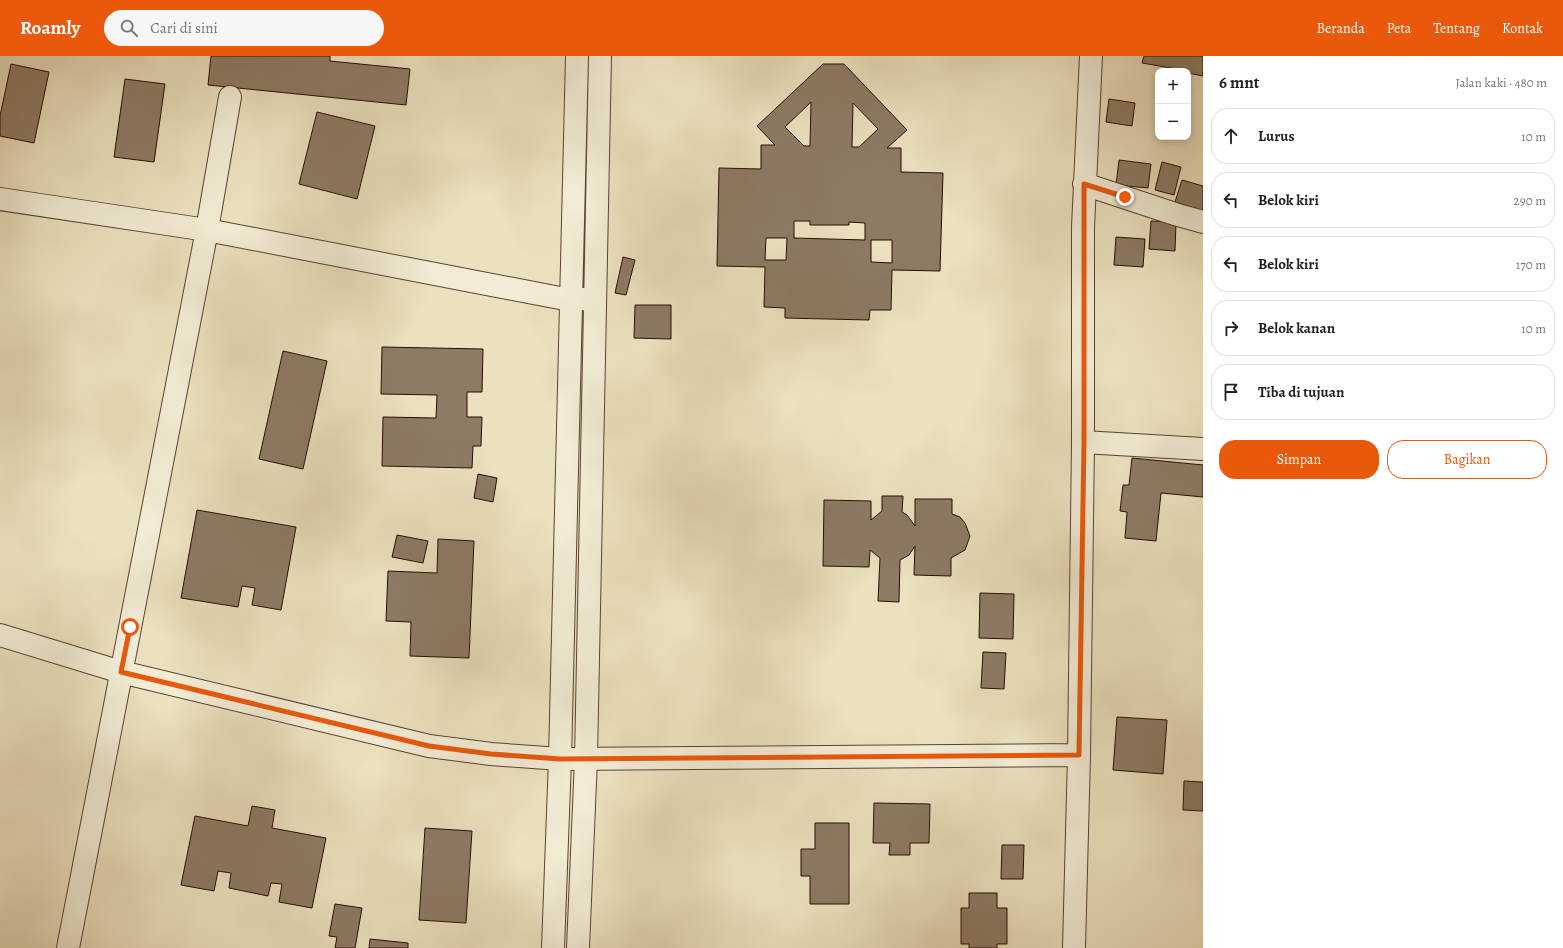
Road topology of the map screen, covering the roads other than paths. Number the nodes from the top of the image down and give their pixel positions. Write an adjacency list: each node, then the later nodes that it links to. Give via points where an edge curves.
1 (577, 56): 10 (street)
2 (600, 56): 9 (street)
3 (1091, 56): 5 (street)
4 (230, 97): 8 (street)
5 (1084, 184): 7 (street); 11 (street)
6 (0, 199): 8 (street)
7 (1203, 222)
8 (207, 230): 10 (street); 14 (street)
9 (595, 299): 10 (street); 17 (street)
10 (570, 300): 16 (street)
11 (1084, 442): 12 (street); 15 (street)
12 (1203, 449)
13 (0, 635): 14 (street)
14 (121, 672): 16 (street, via 429,746); 18 (street)
15 (1079, 755): 17 (street); 21 (street)
16 (560, 759): 17 (street); 19 (street)
17 (586, 759): 20 (street)
18 (68, 948)
19 (553, 948)
20 (578, 948)
21 (1074, 948)

